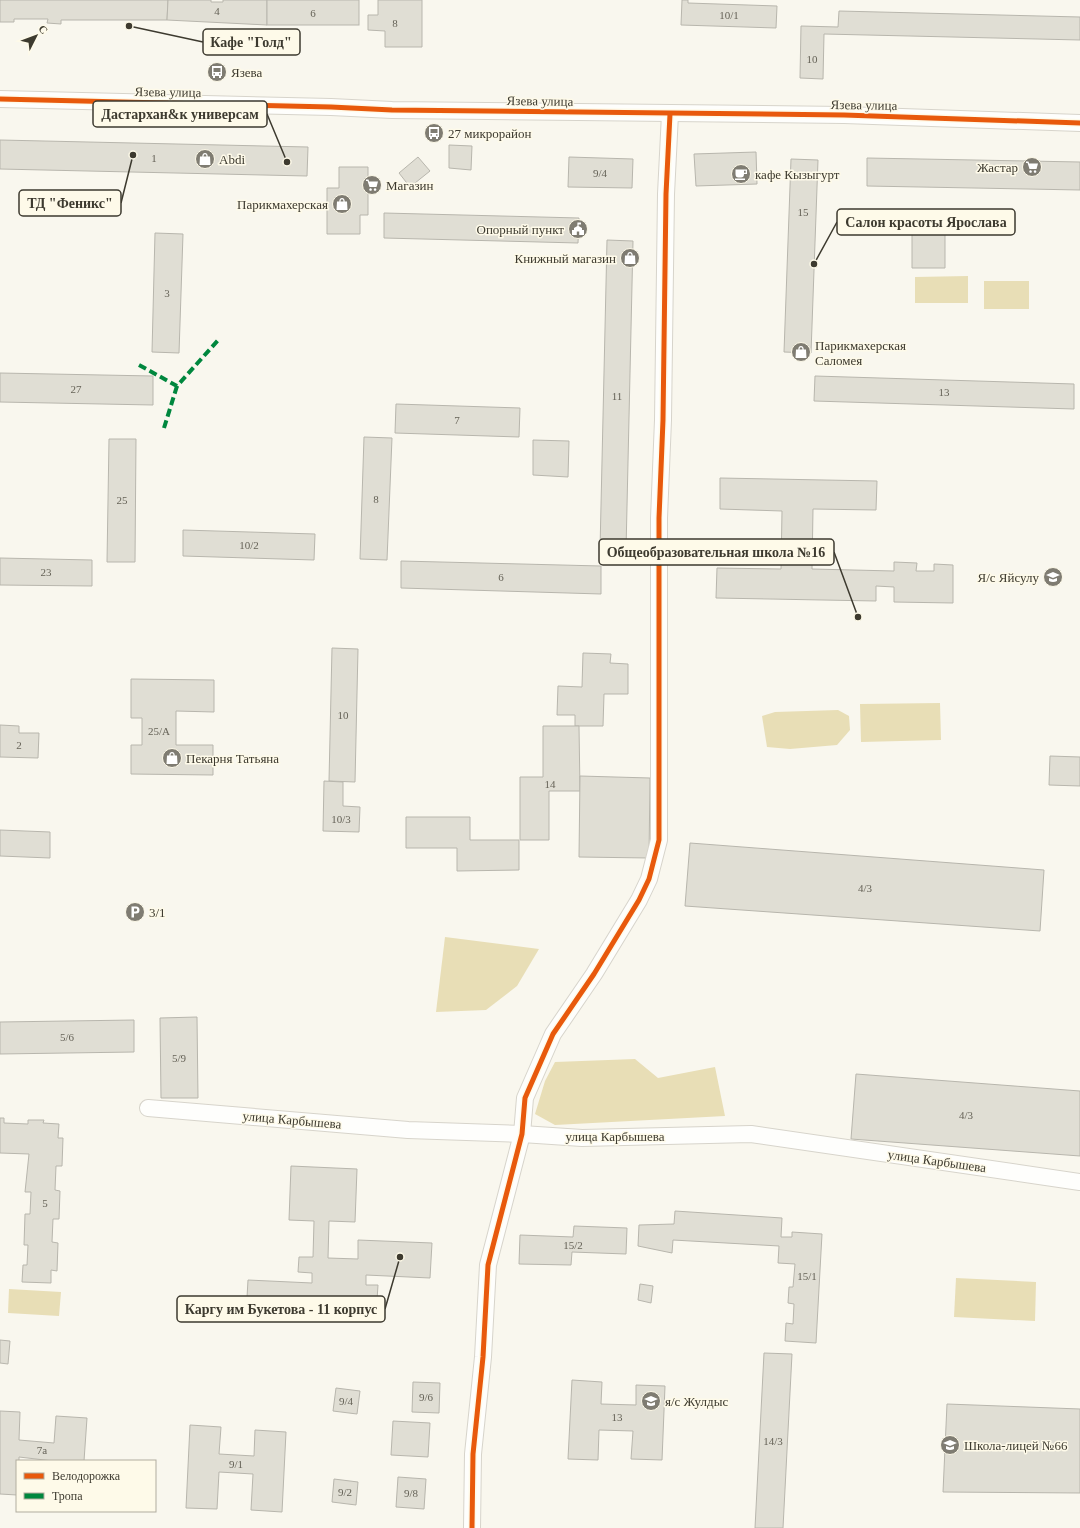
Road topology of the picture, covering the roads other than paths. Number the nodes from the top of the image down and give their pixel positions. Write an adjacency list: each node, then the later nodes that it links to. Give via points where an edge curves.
1 (0, 99): 2 (street, Язева улица, via 392,110)
2 (670, 114): 3 (street, Язева улица, via 844,115); 5 (street, via 659,518 659,840 649,879 639,900 594,974 553,1034 525,1098)
3 (1080, 123)
4 (148, 1108): 5 (street, улица Карбышева, via 408,1130)
5 (522, 1134): 6 (street, улица Карбышева, via 582,1138 751,1134); 7 (street, via 488,1265 473,1454)
6 (1080, 1182)
7 (472, 1528)

